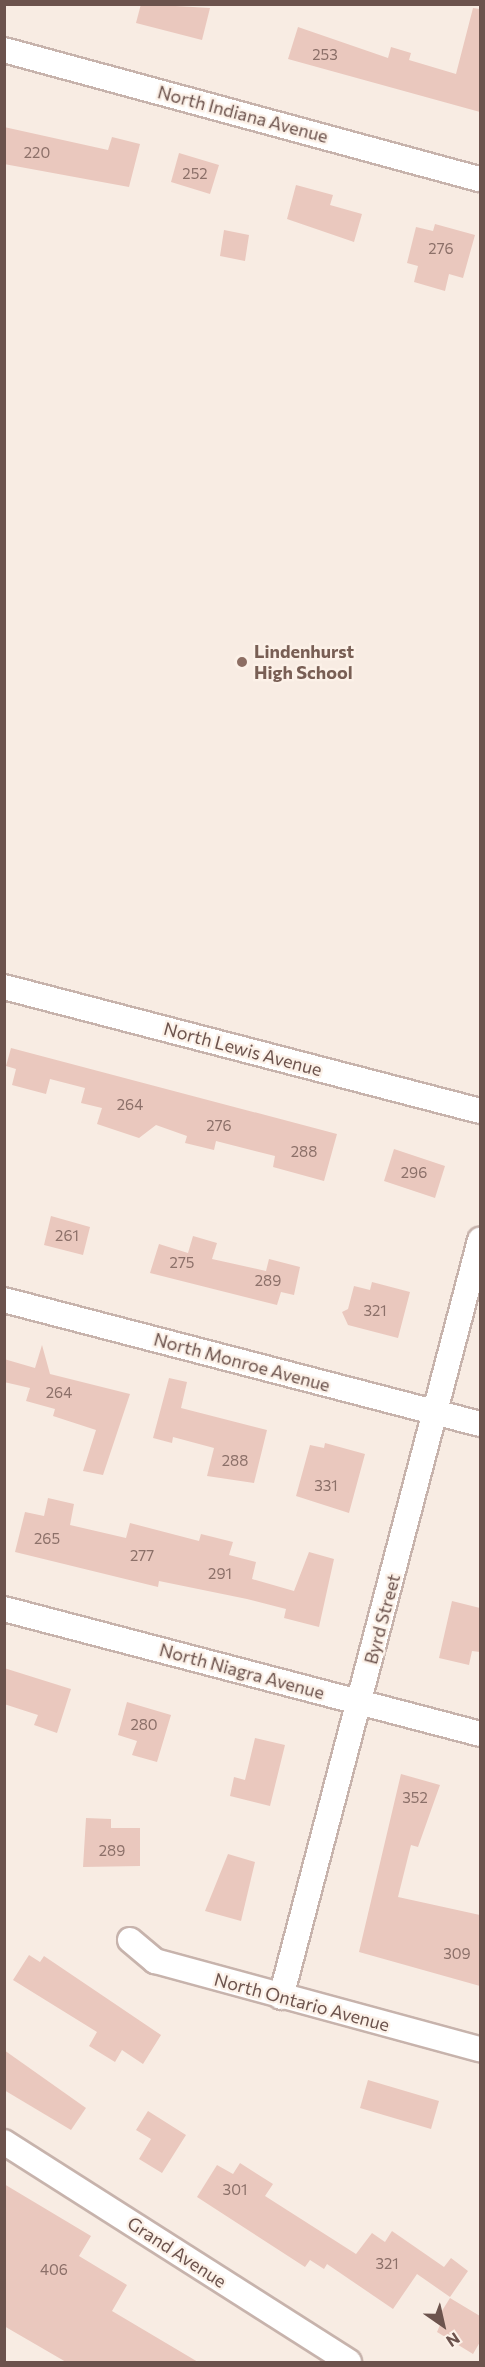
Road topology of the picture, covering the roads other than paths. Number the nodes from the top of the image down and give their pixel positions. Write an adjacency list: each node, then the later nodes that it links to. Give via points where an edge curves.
1 (4, 50): 2 (street, North Indiana Avenue)
2 (480, 179)
3 (4, 987): 4 (street, North Lewis Avenue)
4 (480, 1111)
5 (480, 1240): 7 (street, Byrd Street)
6 (4, 1300): 7 (street, North Monroe Avenue)
7 (435, 1413): 8 (street, North Monroe Avenue); 10 (street, Byrd Street)
8 (480, 1424)
9 (4, 1609): 10 (street, North Niagra Avenue)
10 (360, 1702): 11 (street, North Niagra Avenue); 13 (street, Byrd Street)
11 (480, 1734)
12 (130, 1940): 13 (street, North Ontario Avenue, via 155,1961)
13 (281, 1997): 14 (street, North Ontario Avenue)
14 (480, 2049)
15 (4, 2142): 16 (street, Grand Avenue)
16 (349, 2362)

